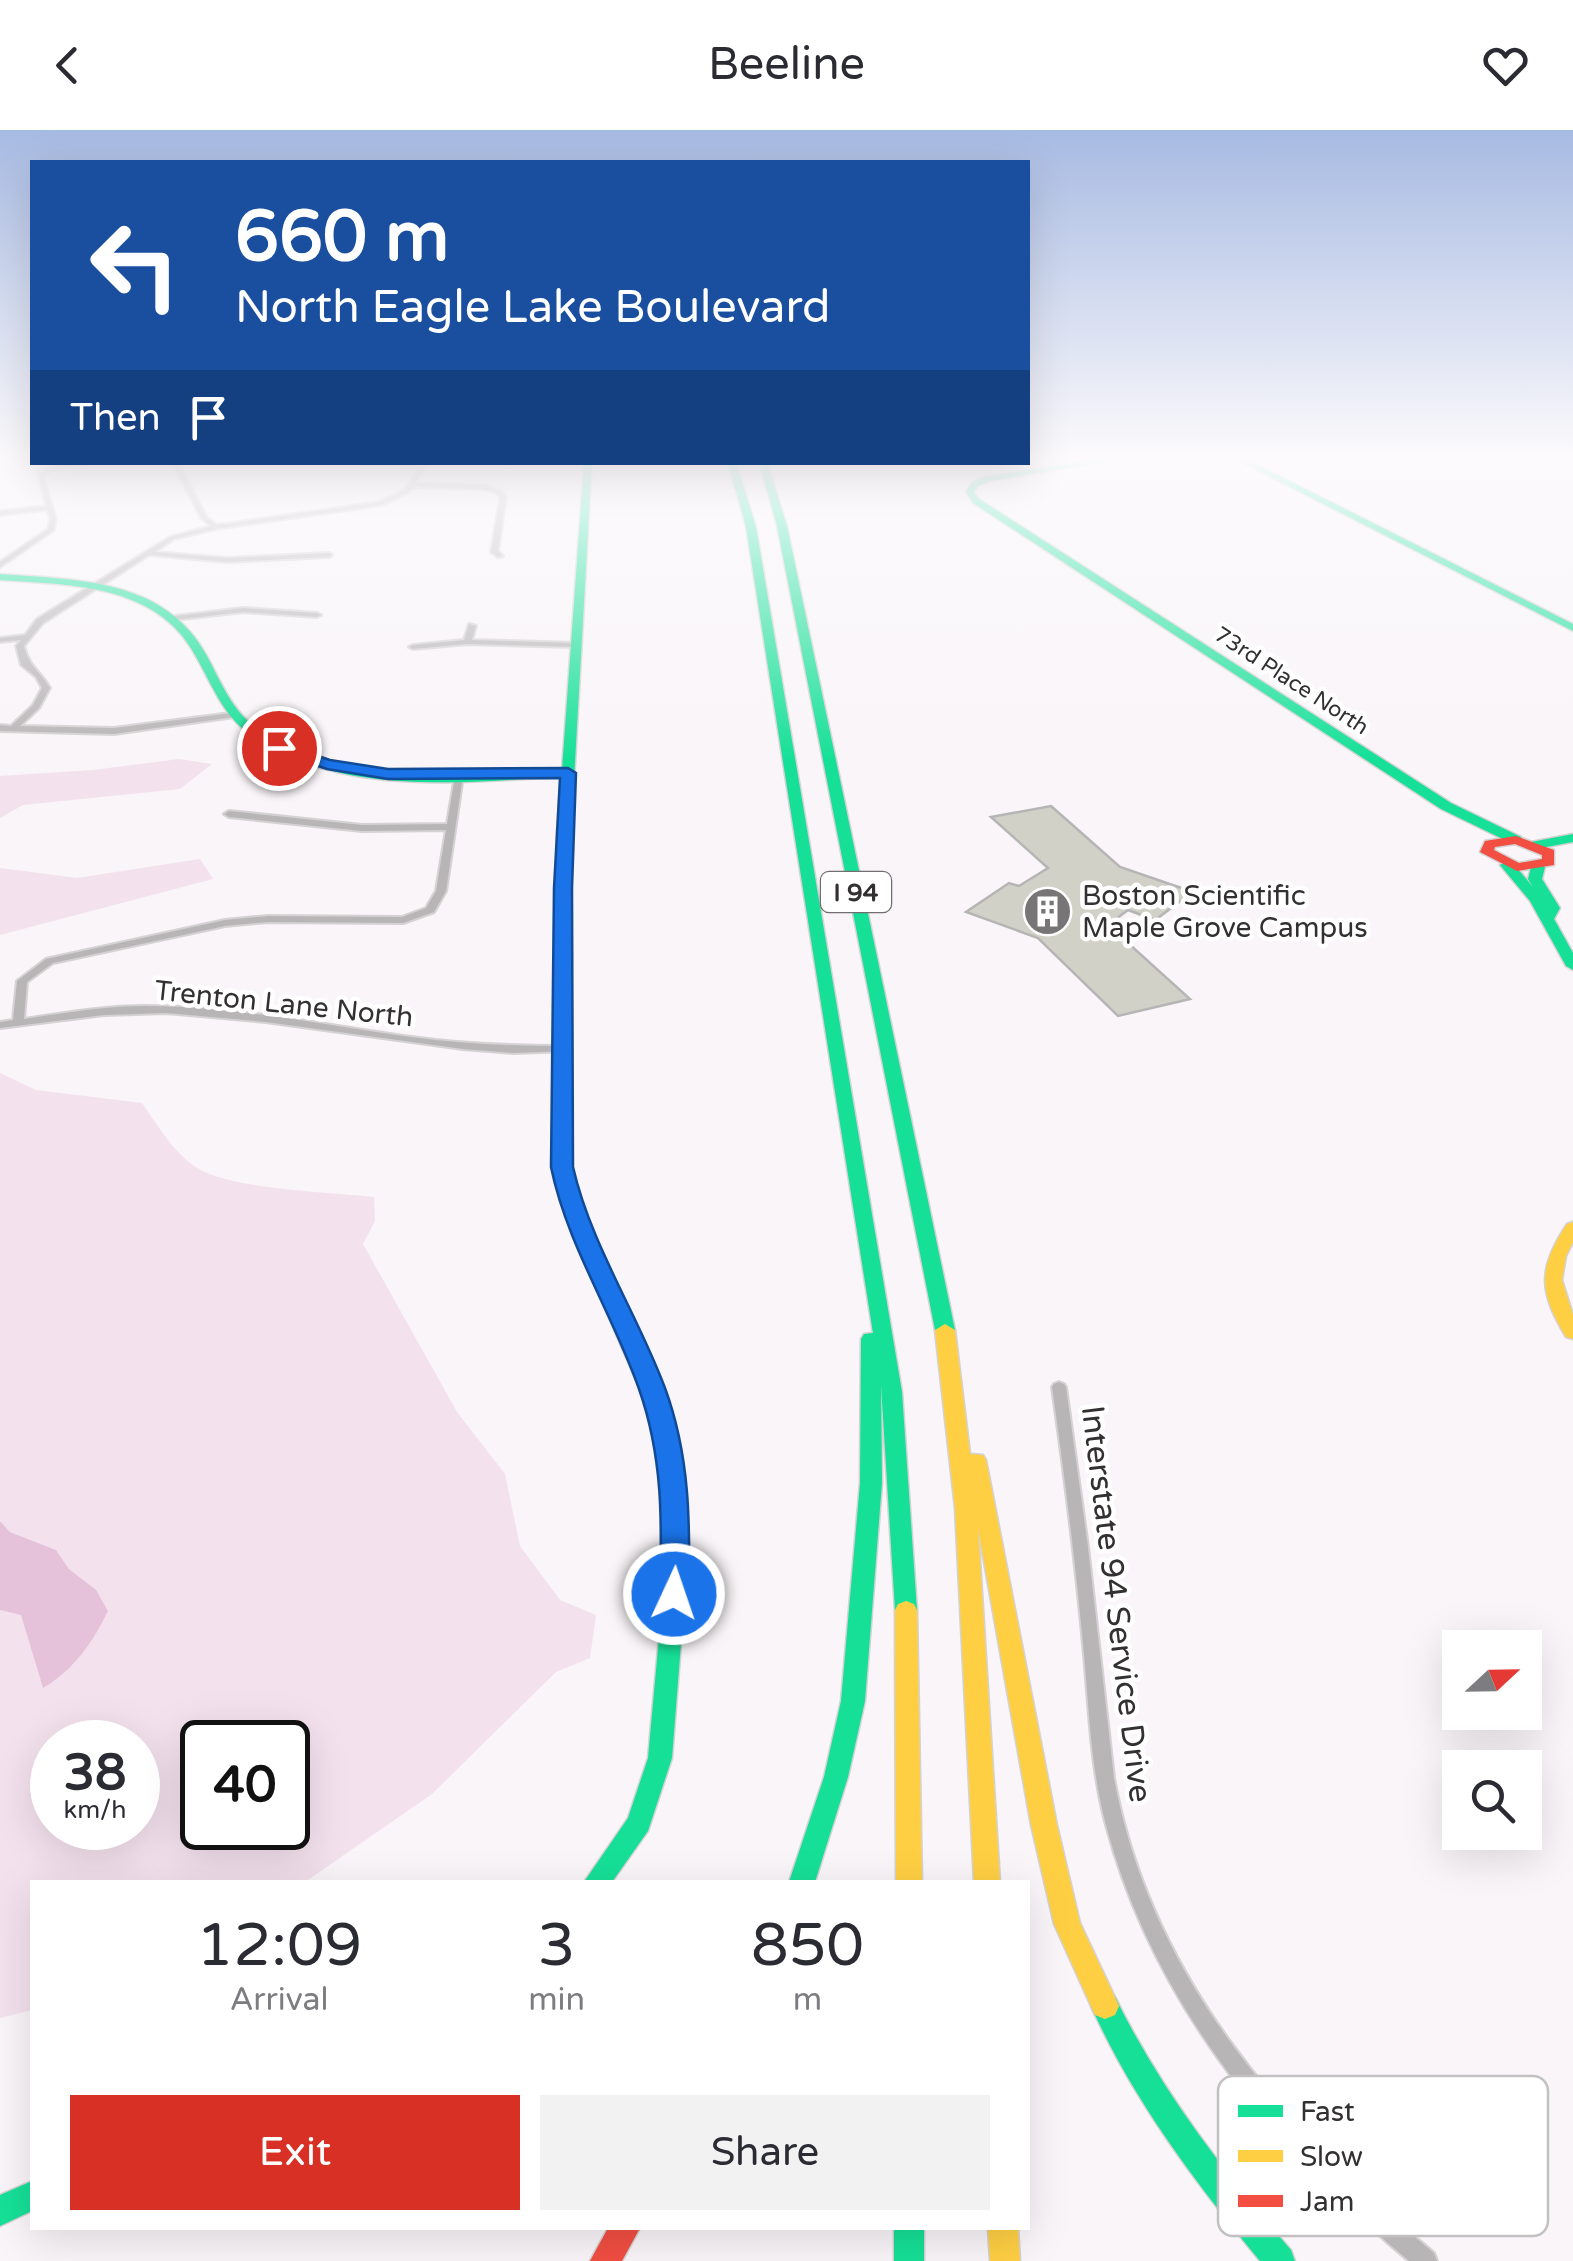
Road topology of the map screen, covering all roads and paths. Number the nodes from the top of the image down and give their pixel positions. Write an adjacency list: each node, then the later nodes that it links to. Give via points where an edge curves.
1 (138, 559): 8 (street)
2 (582, 559): 16 (main road)
3 (756, 559): 39 (main road, I 94)
4 (789, 559): 40 (main road, I 94)
5 (1066, 559): 23 (main road, 73rd Place North)
6 (1435, 559): 12 (main road)
7 (0, 578): 8 (main road)
8 (93, 587): 10 (main road, via 139,598); 13 (street)
9 (316, 614): 10 (street, via 243,610)
10 (175, 618): 18 (main road)
11 (472, 626): 15 (street)
12 (1573, 628)
13 (24, 637): 14 (street); 20 (street, via 20,656 46,688)
14 (0, 640)
15 (467, 642): 16 (street); 17 (street)
16 (576, 645): 21 (main road)
17 (413, 647)
18 (231, 715): 20 (street, via 126,730); 22 (main road, via 279,748 327,764)
19 (0, 728): 20 (street)
20 (12, 729)
21 (568, 773): 22 (main road); 37 (main road)
22 (459, 776): 25 (street)
23 (1446, 806): 27 (main road, 73rd Place North); 28 (main road, 73rd Place North)
24 (229, 814): 25 (street, via 362,828)
25 (450, 827): 35 (street, via 441,891 422,914 392,922 238,921 50,961 22,980)
26 (1573, 838): 29 (main road)
27 (1516, 840): 28 (main road); 29 (main road)
28 (1490, 844): 32 (main road, 73rd Place North, via 1491,857)
29 (1536, 844): 31 (main road)
30 (1573, 850): 31 (main road)
31 (1544, 862): 32 (main road); 33 (main road, via 1535,879 1554,908)
32 (1507, 865): 33 (main road)
33 (1549, 916): 34 (main road)
34 (1573, 966)
35 (18, 1023): 36 (street, Trenton Lane North); 37 (street, Trenton Lane North, via 110,1010 171,1010 497,1051)
36 (0, 1025)
37 (562, 1049): 43 (main road, via 565,1186 652,1388 676,1494 677,1558 657,1775 625,1848)
38 (1573, 1228): 41 (main road, via 1552,1266 1552,1298)
39 (868, 1239): 44 (main road, via 871,1483 856,1665 836,1778); 45 (main road, I 94, via 899,1478)
40 (945, 1322): 46 (main road, I 94, via 966,1508); 48 (main road, via 1067,1924 1135,2066)
41 (1573, 1332)
42 (1059, 1387): 47 (street, Interstate 94 Service Drive, via 1114,1824 1171,1966)
43 (599, 1880)
44 (803, 1880)
45 (909, 1880)
46 (986, 1880)
47 (1245, 2076)
48 (1218, 2188)
49 (30, 2197): 50 (main road)
50 (0, 2211)
51 (623, 2230): 56 (main road)
52 (909, 2230): 57 (main road)
53 (1003, 2230): 58 (main road)
54 (1259, 2236): 59 (main road)
55 (1398, 2236): 60 (street, Interstate 94 Service Drive)
56 (604, 2261)
57 (908, 2261)
58 (1004, 2261)
59 (1280, 2261)
60 (1426, 2261)

